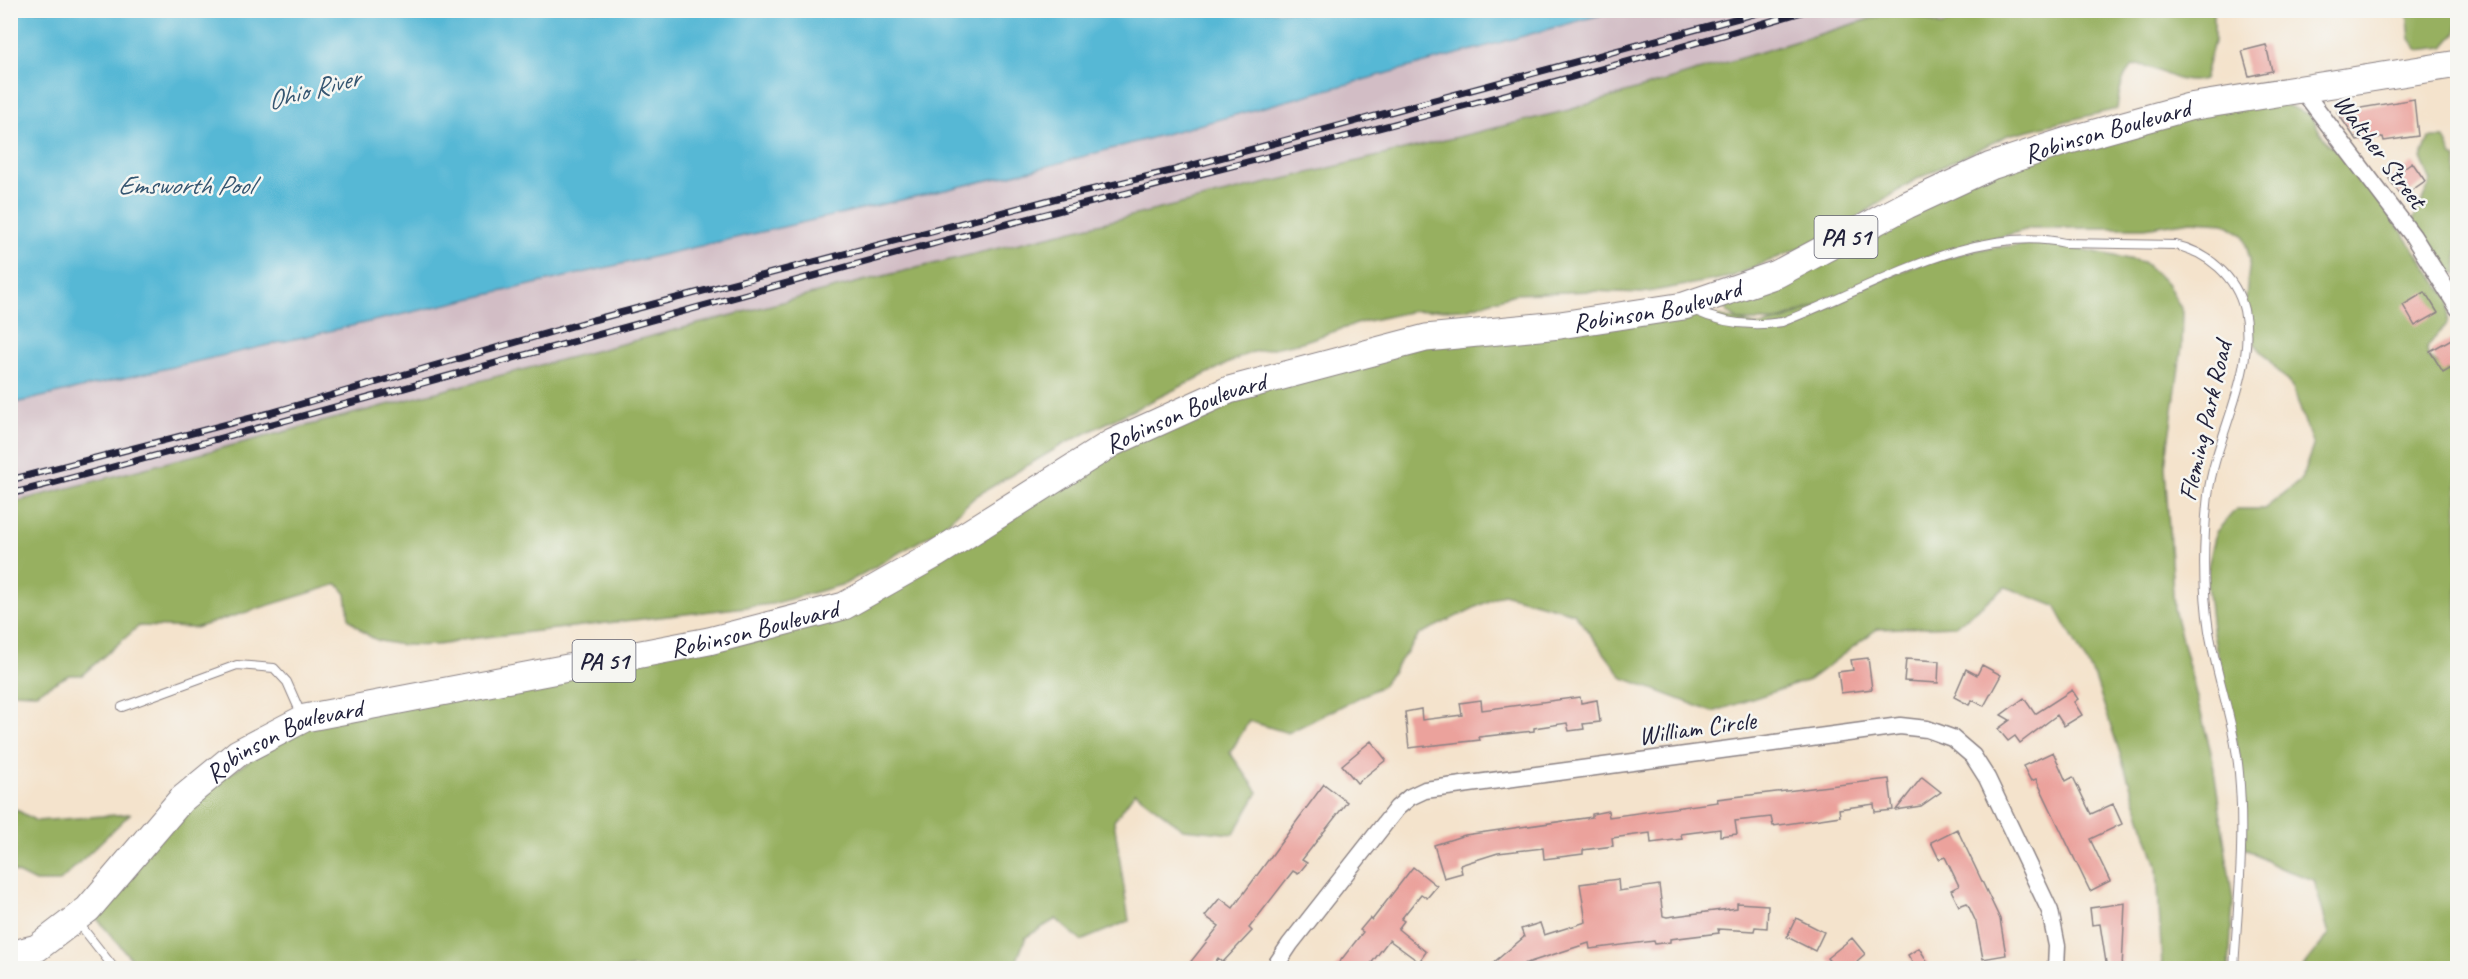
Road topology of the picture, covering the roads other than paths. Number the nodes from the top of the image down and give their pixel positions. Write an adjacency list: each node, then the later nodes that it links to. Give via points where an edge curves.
1 (2457, 55): 3 (main road)
2 (2457, 64): 3 (main road, Robinson Boulevard / PA 51)
3 (2426, 70): 4 (main road, Robinson Boulevard / PA 51)
4 (2300, 87): 5 (main road, Robinson Boulevard / PA 51, via 2189,107 1991,166 1907,205 1777,274); 6 (street, Walther Street, via 2413,236)
5 (1684, 306): 8 (main road, Robinson Boulevard / PA 51, via 1560,325 1426,338 1229,390 1112,442 936,554 844,606 709,641); 14 (lane, Fleming Park Road, via 1739,324 1782,322 1922,261 2019,239 2175,245 2193,249 2220,268 2235,287 2247,331 2243,364 2210,478 2203,578 2209,631 2239,772 2242,864)
6 (2457, 308)
7 (122, 707): 8 (lane, via 237,665 274,668 287,682)
8 (304, 719): 9 (main road, Robinson Boulevard / PA 51, via 238,753 181,800 88,909)
9 (75, 919): 10 (main road, Robinson Boulevard / PA 51, via 37,948); 11 (lane)
10 (10, 956)
11 (114, 969)
12 (1274, 969): 13 (street, William Circle, via 1397,808 1425,790 1900,726 1927,729 1952,738 1978,763 2050,911 2056,937)
13 (2056, 969)
14 (2234, 969)

